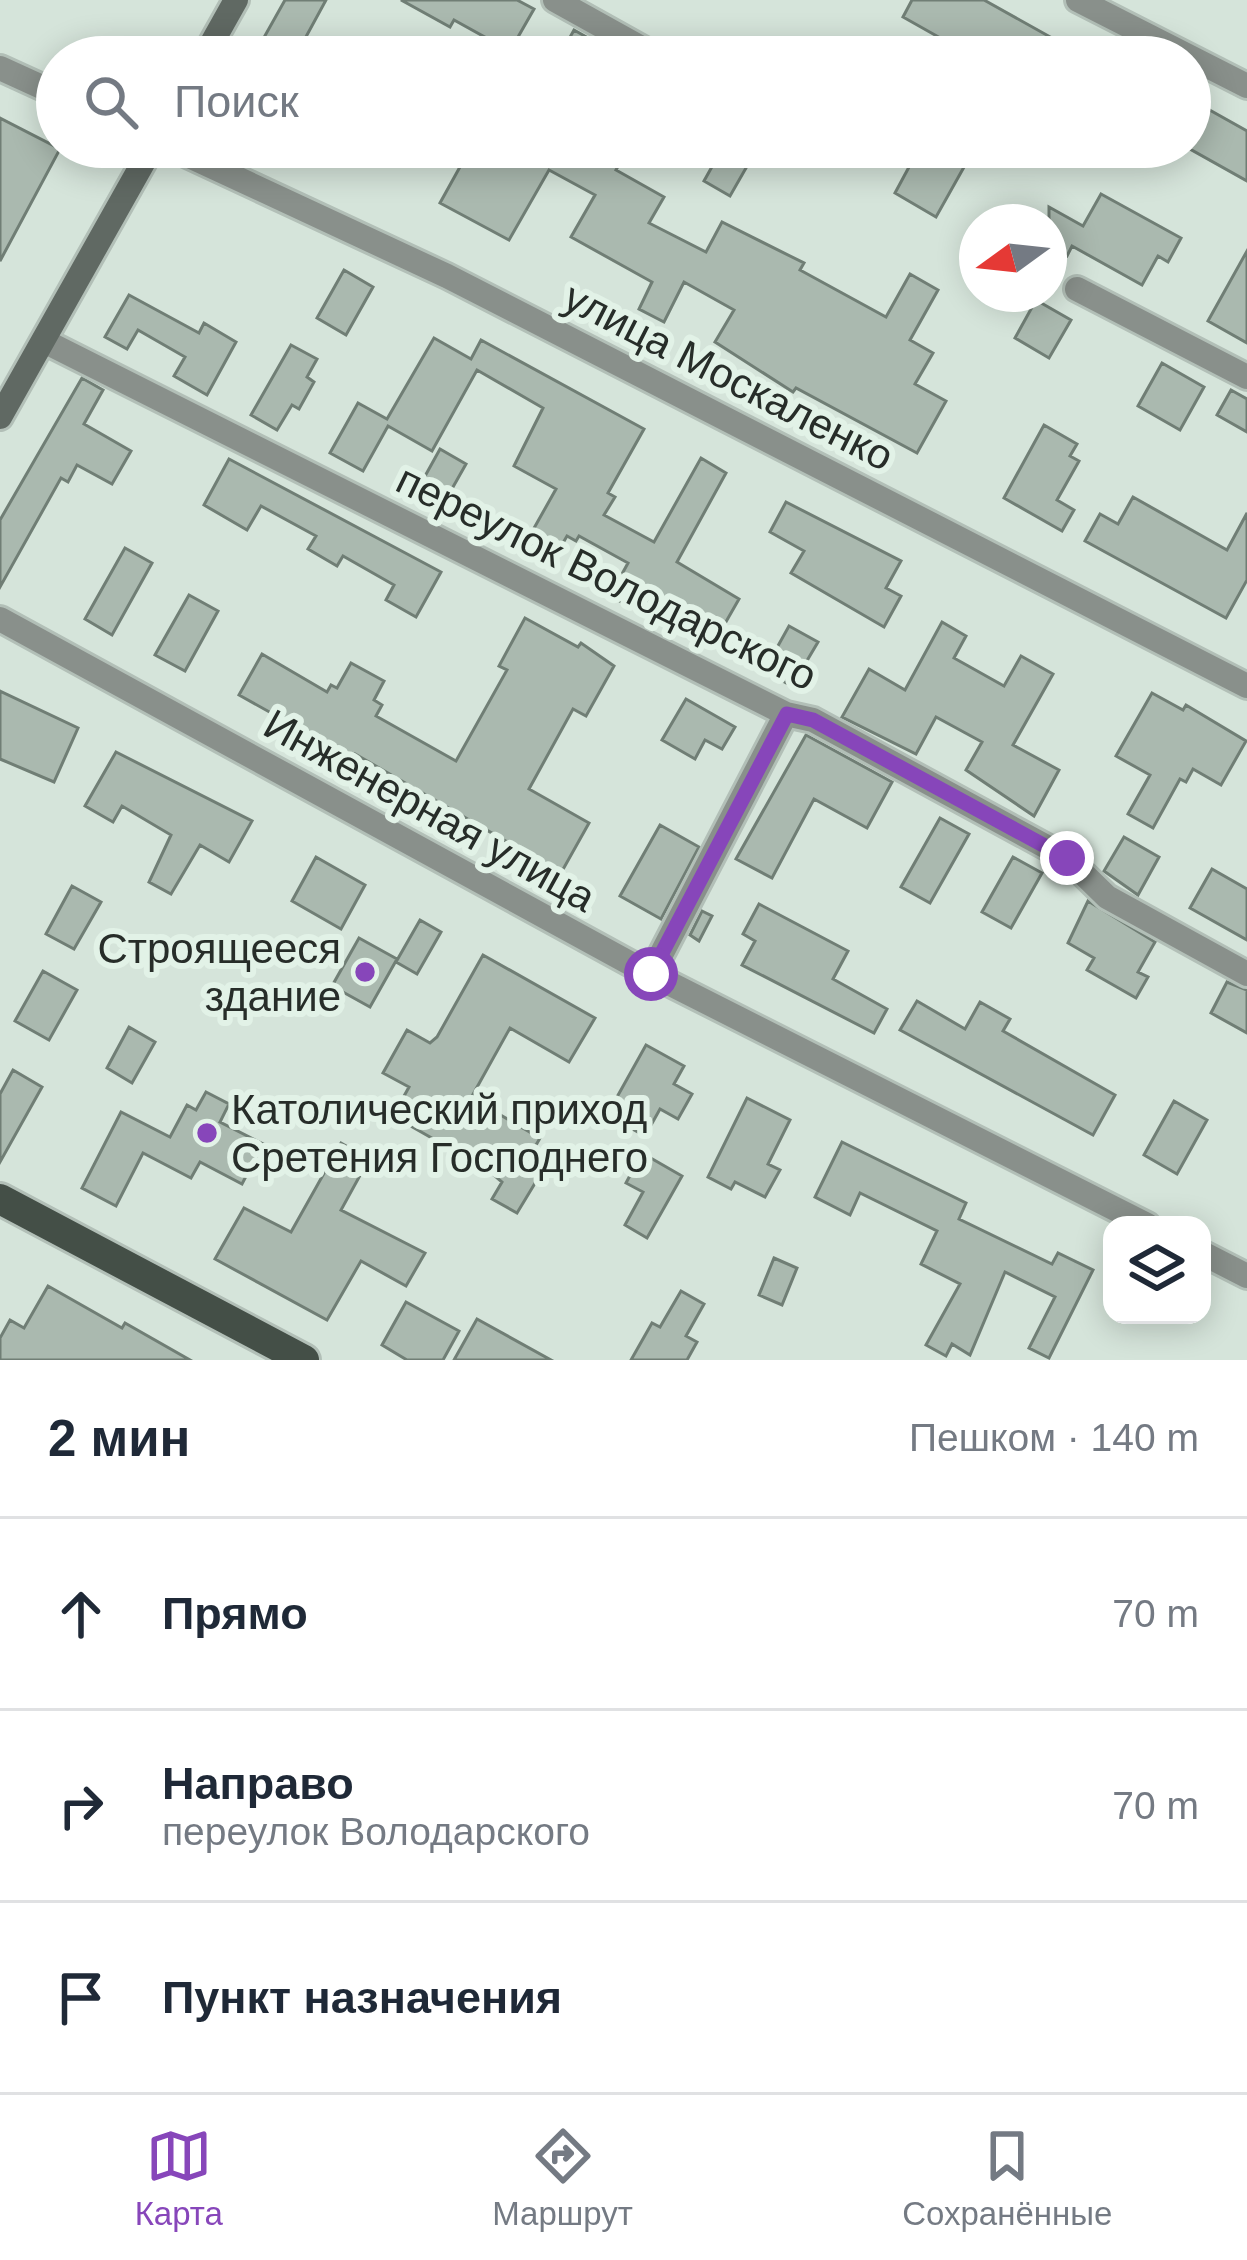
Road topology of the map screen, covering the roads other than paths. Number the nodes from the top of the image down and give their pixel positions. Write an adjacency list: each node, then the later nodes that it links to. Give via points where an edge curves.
1 (236, 0): 4 (main road)
2 (555, 0): 5 (street)
3 (1078, 0): 6 (street)
4 (216, 36)
5 (620, 36)
6 (1149, 36)
7 (0, 68): 9 (street)
8 (1211, 68): 10 (street)
9 (36, 84)
10 (1247, 86)
11 (140, 168): 14 (main road)
12 (215, 168): 18 (street, улица Москаленко, via 447,276)
13 (1077, 289): 15 (street)
14 (44, 340): 16 (main road); 19 (street, переулок Володарского)
15 (1247, 377)
16 (0, 417)
17 (0, 619): 20 (street, Инженерная улица)
18 (1247, 686)
19 (787, 714): 20 (street); 21 (street, переулок Володарского, via 813,720 1067,858 1107,897)
20 (651, 974): 23 (street, Инженерная улица)
21 (1247, 974)
22 (0, 1199): 26 (main road)
23 (1129, 1216)
24 (1211, 1258): 25 (street)
25 (1247, 1276)
26 (304, 1360)

